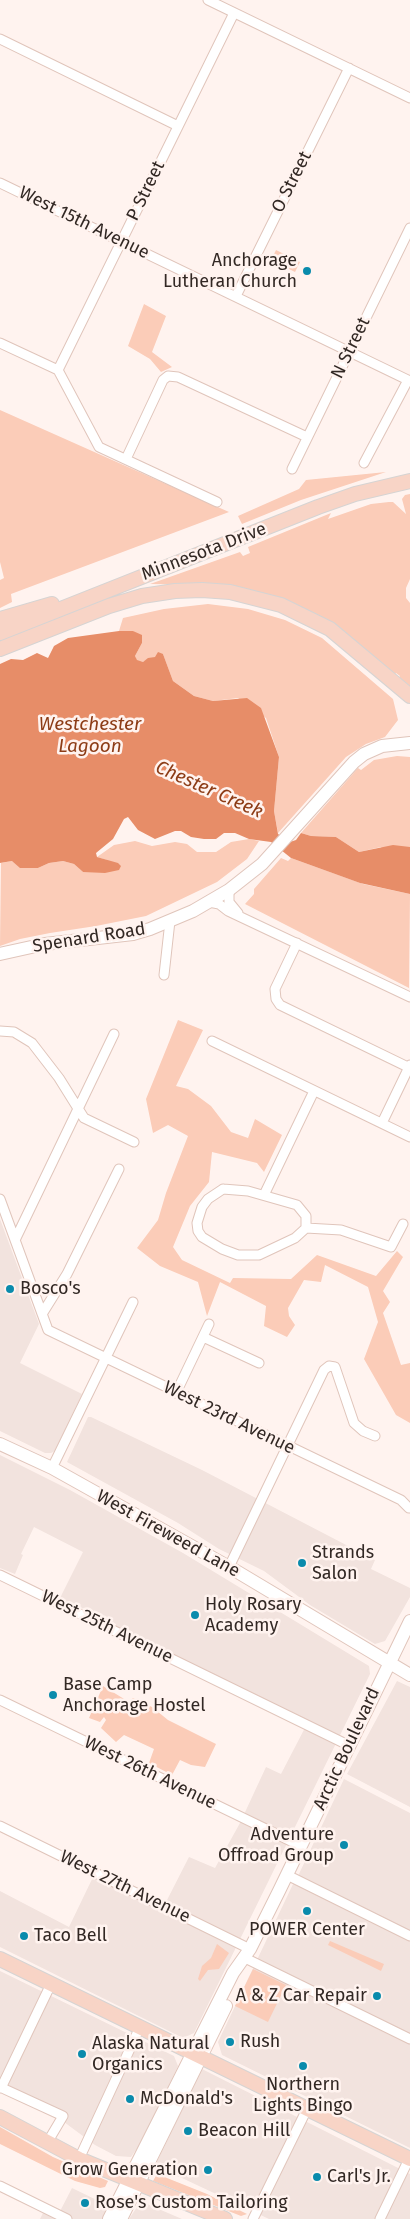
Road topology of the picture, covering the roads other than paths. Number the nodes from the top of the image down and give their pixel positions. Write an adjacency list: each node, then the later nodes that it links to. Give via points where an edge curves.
1 (208, 0): 2 (street)
2 (234, 13): 4 (street); 6 (street, P Street)
3 (0, 39): 6 (street)
4 (349, 68): 5 (street); 10 (street, O Street)
5 (410, 98)
6 (178, 126): 9 (street, P Street)
7 (0, 183): 9 (street, West 15th Avenue)
8 (410, 228): 12 (street, N Street)
9 (122, 242): 10 (street, West 15th Avenue); 13 (street, P Street)
10 (236, 296): 12 (street, West 15th Avenue)
11 (0, 343): 13 (street)
12 (350, 350): 14 (street, West 15th Avenue); 15 (street, N Street)
13 (58, 370): 16 (street, via 99,448)
14 (409, 381): 17 (street)
15 (307, 437): 16 (street, via 178,377 168,376 163,380); 18 (street, N Street)
16 (126, 459): 20 (street)
17 (364, 464)
18 (292, 469)
19 (410, 480): 21 (main road, Minnesota Drive, via 355,494)
20 (217, 502)
21 (116, 586): 22 (main road); 23 (main road, Minnesota Drive)
22 (0, 619)
23 (0, 633)
24 (0, 649): 25 (main road, Minnesota Drive, via 142,596 193,590 230,592 281,605 330,629)
25 (410, 696)
26 (410, 743): 27 (main road, Spenard Road, via 382,746 364,754 345,770 262,864)
27 (229, 890): 28 (main road, Spenard Road); 29 (street, via 229,902)
28 (209, 902): 29 (street); 30 (main road, Spenard Road)
29 (240, 915): 31 (street)
30 (170, 921): 32 (main road, Spenard Road, via 133,934 45,944); 33 (street)
31 (298, 942): 34 (street); 38 (street, via 276,989 280,1005)
32 (0, 954)
33 (164, 974)
34 (410, 997)
35 (0, 1032): 40 (street, via 14,1032 32,1043)
36 (114, 1034): 40 (street)
37 (212, 1041): 39 (street)
38 (410, 1067): 41 (street)
39 (314, 1091): 41 (street); 45 (street)
40 (79, 1110): 43 (street, via 84,1118); 49 (street)
41 (382, 1123): 42 (street)
42 (410, 1137)
43 (134, 1142)
44 (119, 1169): 51 (street, via 67,1274)
45 (264, 1195): 48 (street, via 300,1208 306,1216); 48 (street, via 232,1189 211,1196 197,1218 200,1234 231,1253 254,1256 295,1238)
46 (0, 1199): 49 (street)
47 (403, 1224): 48 (street, via 391,1248 341,1230)
48 (306, 1228)
49 (15, 1240): 51 (street)
50 (133, 1302): 54 (street)
51 (42, 1314): 54 (street, West 23rd Avenue, via 48,1330)
52 (209, 1324): 53 (street)
53 (203, 1337): 55 (street); 56 (street)
54 (106, 1359): 56 (street, West 23rd Avenue); 60 (street)
55 (259, 1363)
56 (176, 1393): 59 (street, West 23rd Avenue)
57 (375, 1436): 59 (street, via 354,1423 335,1367 329,1366 319,1378)
58 (0, 1444): 60 (main road, West Fireweed Lane)
59 (286, 1446): 61 (street, West 23rd Avenue, via 401,1500); 62 (street)
60 (52, 1468): 62 (main road, West Fireweed Lane)
61 (409, 1508)
62 (228, 1567): 65 (main road, West Fireweed Lane)
63 (0, 1575): 68 (street, West 25th Avenue)
64 (410, 1621): 65 (main road, Arctic Boulevard)
65 (388, 1664): 66 (main road, West Fireweed Lane); 68 (main road, Arctic Boulevard)
66 (410, 1675)
67 (0, 1700): 70 (street, West 26th Avenue)
68 (350, 1746): 70 (main road, Arctic Boulevard)
69 (0, 1826): 73 (street, West 27th Avenue)
70 (301, 1846): 71 (main road, Arctic Boulevard)
71 (287, 1875): 72 (street); 73 (main road, Arctic Boulevard)
72 (410, 1936)
73 (247, 1954): 77 (street, West 27th Avenue); 78 (main road, Arctic Boulevard, via 240,1976)
74 (0, 1959): 75 (main road)
75 (51, 1984): 76 (main road); 79 (street)
76 (140, 2027): 78 (main road); 84 (street)
77 (410, 2039)
78 (197, 2055): 80 (main road); 85 (main road, Arctic Boulevard)
79 (1, 2088): 82 (street, via 63,2116)
80 (306, 2109): 83 (main road); 91 (street)
81 (0, 2117): 82 (main road)
82 (47, 2143): 84 (main road)
83 (409, 2159): 92 (street)
84 (79, 2160): 85 (main road)
85 (134, 2182): 88 (main road, Arctic Boulevard); 89 (main road, Arctic Boulevard); 90 (main road)
86 (0, 2186): 87 (street)
87 (67, 2219)
88 (110, 2219)
89 (121, 2219)
90 (225, 2219)
91 (253, 2219)
92 (380, 2219)

